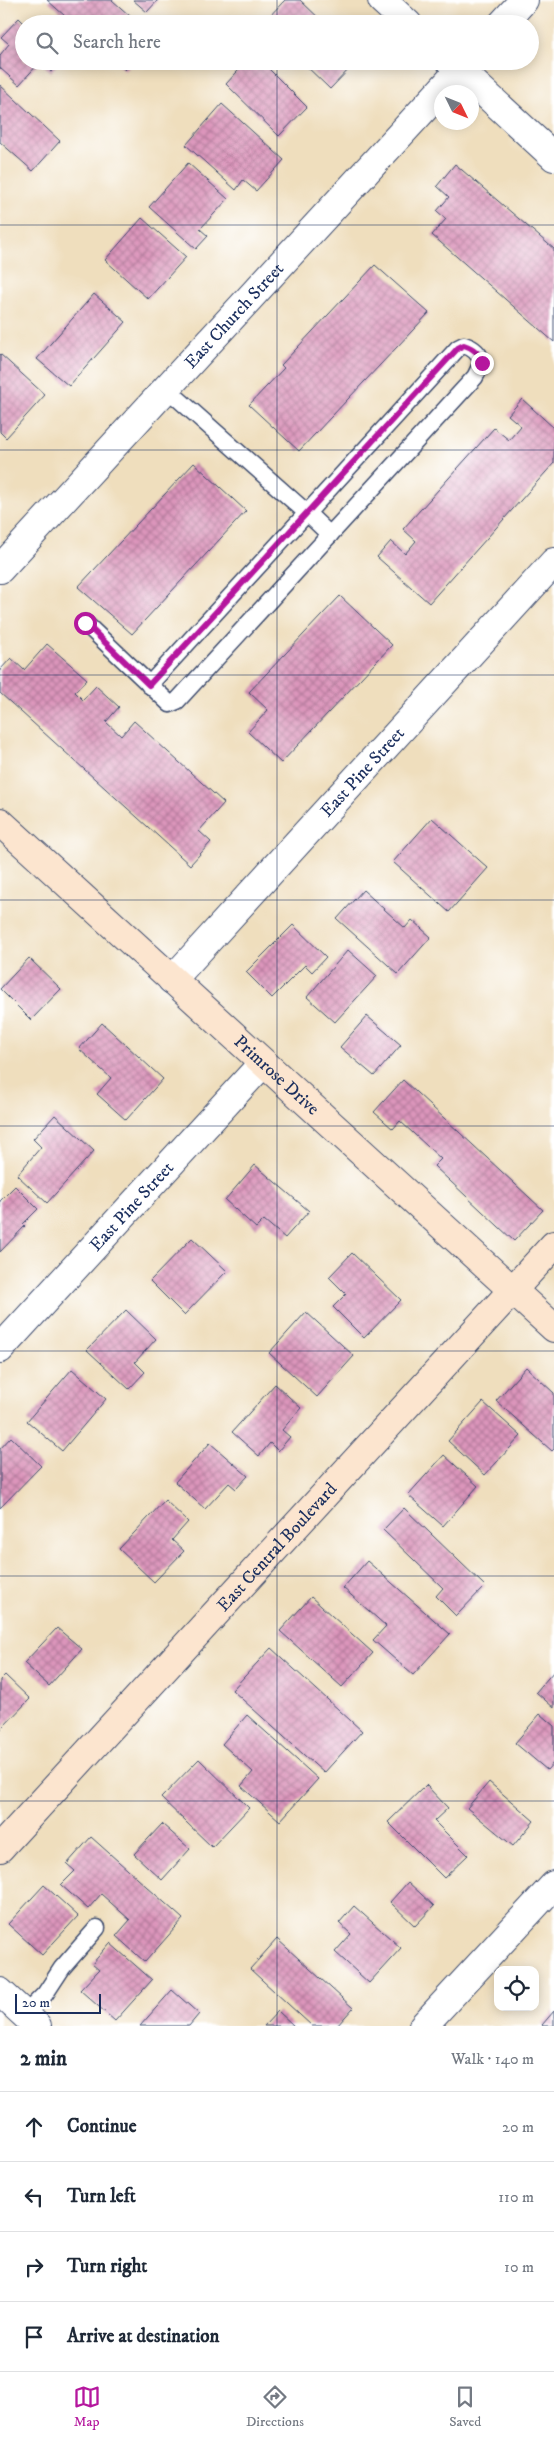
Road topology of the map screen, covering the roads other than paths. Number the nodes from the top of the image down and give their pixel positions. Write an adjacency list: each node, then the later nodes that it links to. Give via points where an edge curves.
1 (382, 0): 3 (street)
2 (524, 0): 4 (street)
3 (398, 15)
4 (510, 15)
5 (454, 70): 8 (street, East Church Street)
6 (465, 70): 7 (street)
7 (554, 157)
8 (166, 388): 9 (lane); 12 (street, East Church Street)
9 (307, 513): 10 (lane); 10 (lane, via 458,348 464,345 471,347 482,363 475,377); 14 (lane)
10 (330, 535): 14 (lane, via 177,702 170,704)
11 (554, 562): 16 (street, East Pine Street)
12 (0, 569)
13 (85, 623): 14 (lane)
14 (149, 685)
15 (0, 822): 16 (street, Primrose Drive)
16 (172, 980): 17 (street, Primrose Drive)
17 (263, 1063): 19 (street, Primrose Drive); 21 (street, East Pine Street)
18 (554, 1245): 19 (street, East Central Boulevard)
19 (513, 1291): 20 (street, Primrose Drive); 22 (street, East Central Boulevard)
20 (554, 1328)
21 (0, 1349)
22 (0, 1848)
23 (554, 1885): 27 (street)
24 (98, 1928): 26 (lane, via 62,1968)
25 (0, 1992): 26 (street)
26 (31, 2020)
27 (423, 2026)

